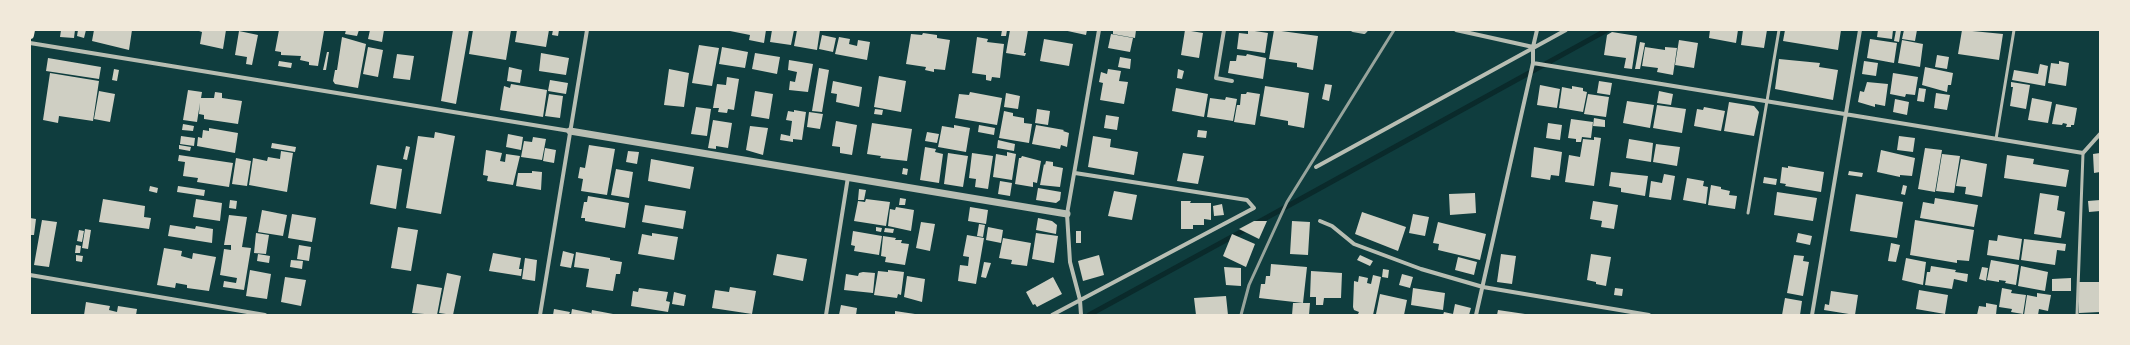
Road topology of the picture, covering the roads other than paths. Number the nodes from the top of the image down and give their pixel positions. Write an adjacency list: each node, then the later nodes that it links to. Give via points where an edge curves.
1 (31, 30): 13 (main road)
2 (587, 30): 20 (street)
3 (1099, 30): 25 (street)
4 (1224, 30): 17 (street, via 1216,78)
5 (1353, 30): 6 (street)
6 (1366, 30)
7 (1456, 30): 15 (street)
8 (1537, 30): 15 (street)
9 (1566, 30): 15 (street)
10 (1779, 30): 18 (lane)
11 (1860, 30): 19 (street)
12 (2014, 30): 22 (lane)
13 (30, 35)
14 (30, 43): 20 (street)
15 (1533, 47): 16 (street); 24 (street)
16 (1533, 63): 18 (street); 31 (street)
17 (1232, 81)
18 (1767, 100): 19 (street); 27 (lane)
19 (1846, 113): 22 (street); 40 (street)
20 (570, 131): 26 (street); 34 (street)
21 (2100, 134): 23 (street)
22 (1996, 139): 23 (street)
23 (2083, 153): 41 (lane)
24 (1316, 167)
25 (1076, 173): 28 (street); 32 (street, via 1247,200 1254,208)
26 (848, 177): 28 (street); 35 (street)
27 (1748, 213)
28 (1067, 214): 32 (street, via 1070,262)
29 (1320, 221): 31 (street, via 1332,226 1354,244 1421,270)
30 (30, 275): 33 (street)
31 (1483, 287): 38 (street); 39 (street)
32 (1080, 300): 36 (street); 37 (street)
33 (265, 315)
34 (540, 315)
35 (826, 315)
36 (1052, 315)
37 (1081, 315)
38 (1476, 315)
39 (1649, 315)
40 (1812, 315)
41 (2077, 315)

